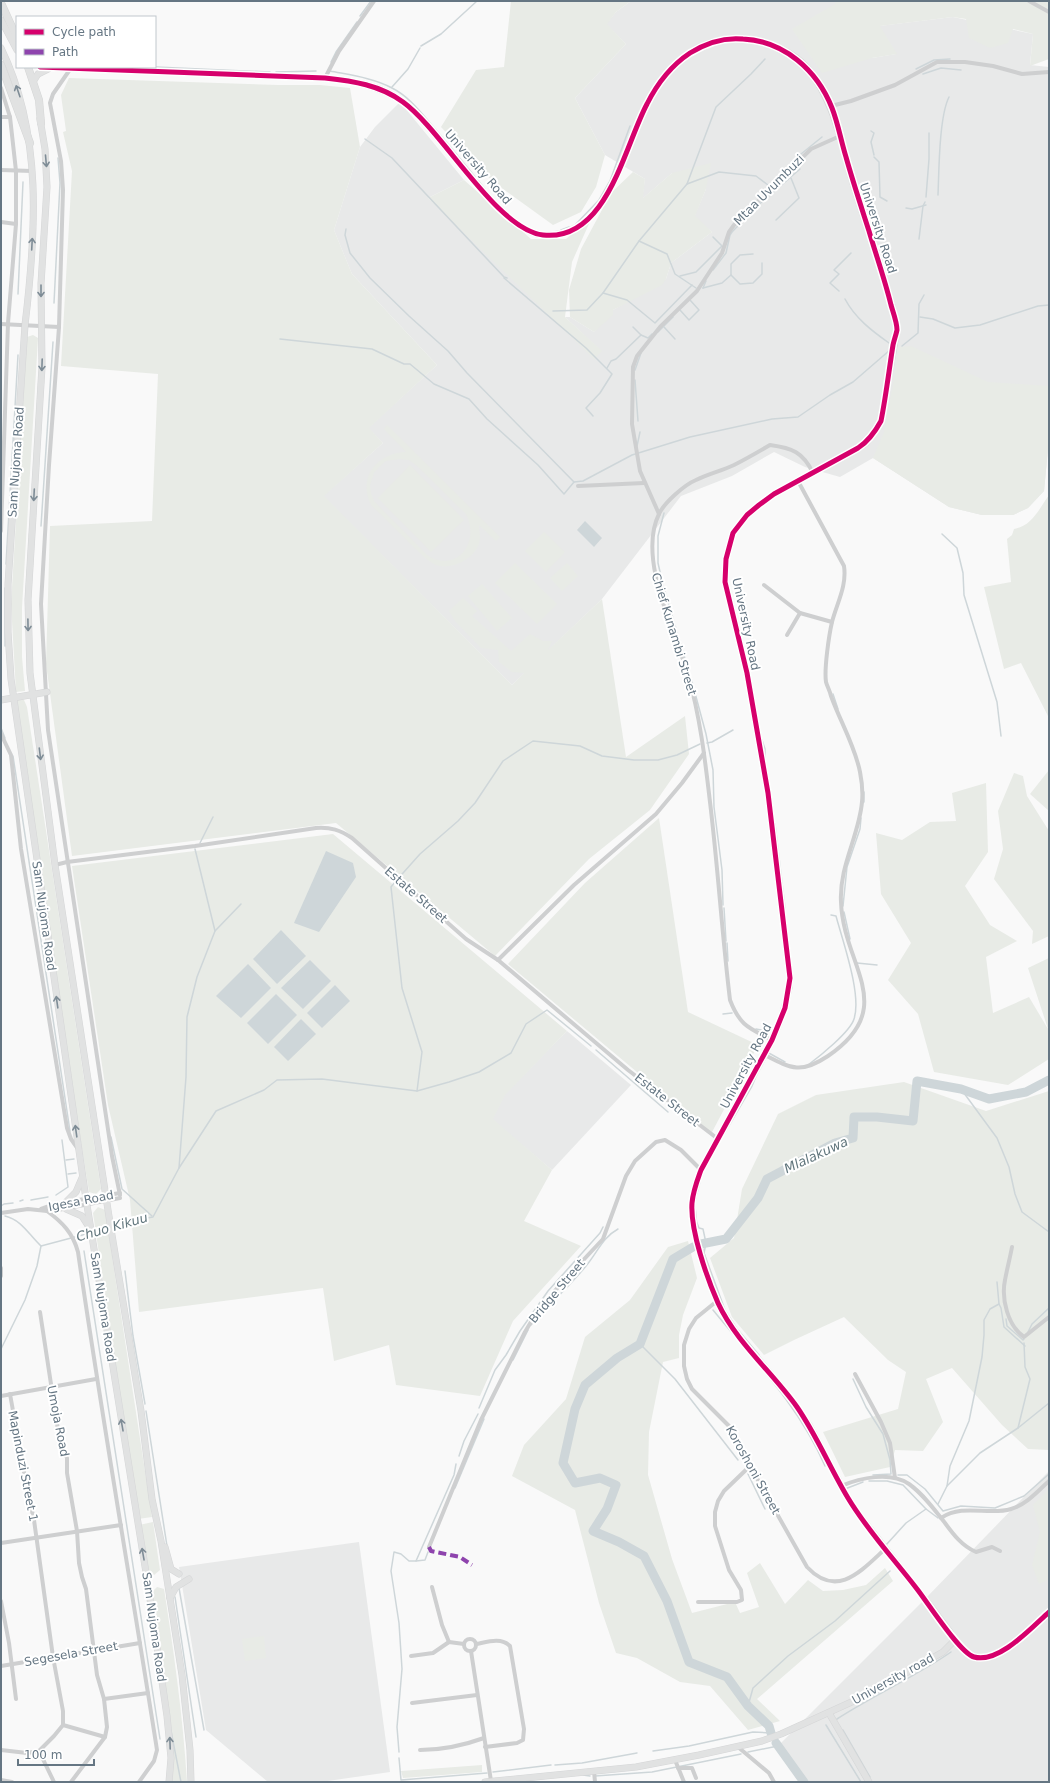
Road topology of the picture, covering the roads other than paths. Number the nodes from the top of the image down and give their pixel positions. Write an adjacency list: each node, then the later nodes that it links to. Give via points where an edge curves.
1 (374, 1): 15 (street, via 339,51)
2 (1029, 1): 4 (street)
3 (1, 3): 6 (highway)
4 (1049, 12)
5 (1, 20): 8 (main road)
6 (16, 36)
7 (1, 48): 23 (main road, Sam Nujoma Road, one-way to 7, via 20,96)
8 (16, 48)
9 (1, 65): 23 (highway)
10 (24, 68): 21 (main road, Sam Nujoma Road)
11 (28, 68): 16 (highway)
12 (49, 68): 13 (main road, University Road); 16 (main road, via 38,74)
13 (71, 68): 15 (main road, University Road); 33 (street, via 53,94 50,103 62,176)
14 (1049, 72): 18 (street, via 1022,74 965,62 937,62 895,84)
15 (325, 78): 18 (main road, University Road, via 371,85 403,101 422,118 477,185 504,213 519,225 541,235 565,233 590,218 602,204 620,168 634,129 655,89 683,58 708,43 726,38 743,38 760,40 784,51 806,67)
16 (33, 82): 21 (highway, via 39,100)
17 (1, 88): 19 (street)
18 (831, 106): 22 (main road, University Road)
19 (10, 117): 20 (street); 25 (street)
20 (1, 118)
21 (41, 123): 32 (main road, Sam Nujoma Road, one-way to 32, via 47,170 41,284)
22 (840, 136): 34 (main road, University Road, via 897,329 881,421 866,442); 36 (street, Mtaa Uvumbuzi, via 811,149 734,225 722,253 697,291 660,327 637,356 632,378 632,424)
23 (30, 143): 26 (main road, Sam Nujoma Road)
24 (1, 170): 25 (street)
25 (16, 171): 26 (street); 28 (street)
26 (32, 171): 31 (main road, Sam Nujoma Road, one-way to 26, via 33,222)
27 (1, 222): 28 (street)
28 (16, 224): 29 (street)
29 (8, 323): 30 (street); 31 (street); 39 (street)
30 (1, 324)
31 (25, 325): 32 (street); 46 (main road, Sam Nujoma Road, via 8,584 8,632)
32 (42, 326): 33 (street); 45 (main road, Sam Nujoma Road, one-way to 45, via 42,367 28,600)
33 (59, 327): 44 (street, via 48,465 41,604)
34 (813, 473): 35 (main road, University Road); 38 (street, Chief Kunambi Street, via 802,455 770,445 735,464 695,480 677,493)
35 (798, 481): 42 (street, via 844,566 845,581); 53 (main road, University Road, via 772,495 747,515 734,533 726,559 725,582 747,673 768,793 789,969 785,1008)
36 (644, 483): 37 (street); 38 (street, Mtaa Uvumbuzi)
37 (578, 486)
38 (659, 514): 49 (street, Chief Kunambi Street, via 653,536 653,563 669,623 688,675)
39 (1, 531)
40 (764, 586): 41 (street)
41 (800, 613): 42 (street); 43 (street)
42 (832, 622): 54 (street, via 826,681 857,762 863,794 859,821 843,872 841,901 848,942 863,985 864,1014 860,1025 846,1042 810,1066 792,1068)
43 (787, 635)
44 (47, 692): 45 (main road); 50 (street, via 48,730)
45 (33, 694): 46 (main road); 51 (main road, Sam Nujoma Road, one-way to 51)
46 (13, 698): 47 (main road); 56 (main road, Sam Nujoma Road, one-way to 46)
47 (1, 700)
48 (1, 734): 56 (street, via 10,755 21,849 67,1128)
49 (704, 752): 52 (street, via 656,814 574,885); 53 (street, Chief Kunambi Street, via 730,1000 744,1025)
50 (67, 862): 51 (street, Estate Street); 52 (street, Estate Street, via 329,827 352,838 466,939); 59 (street)
51 (55, 865): 60 (main road, Sam Nujoma Road)
52 (498, 960): 55 (street, Estate Street, via 628,1070)
53 (772, 1040): 54 (main road, University Road)
54 (765, 1055): 55 (main road, University Road)
55 (718, 1139): 57 (main road, University Road)
56 (79, 1150): 58 (main road, Sam Nujoma Road)
57 (701, 1170): 70 (main road, University Road, via 692,1204 695,1234); 88 (street, Bridge Street, via 681,1150 665,1140 656,1142 635,1161 626,1176 603,1238 535,1315 515,1349 481,1420)
58 (83, 1173): 61 (main road, Sam Nujoma Road); 62 (main road, via 78,1189)
59 (120, 1195): 60 (street, Igesa Road); 60 (street, Igesa Road)
60 (106, 1198): 61 (street, Igesa Road); 61 (street, Igesa Road); 82 (main road, Sam Nujoma Road, via 143,1425)
61 (86, 1202): 62 (street, Igesa Road); 66 (main road, Sam Nujoma Road)
62 (66, 1205): 63 (street, Igesa Road, via 55,1204); 64 (street, Igesa Road); 66 (main road, via 82,1216)
63 (41, 1209): 64 (street, Igesa Road); 65 (street, Igesa Road)
64 (47, 1211): 74 (street, via 66,1227 76,1243)
65 (1, 1213)
66 (91, 1230): 134 (main road, Sam Nujoma Road, one-way to 66, via 171,1758 167,1716)
67 (1012, 1247): 72 (street, via 1004,1282 1012,1324 1024,1336)
68 (1, 1268): 69 (street)
69 (1, 1276)
70 (717, 1301): 78 (street, Koroshoni Street, via 696,1318 689,1329 684,1345 684,1366 692,1389 732,1430); 81 (main road, University Road, via 737,1334 809,1425)
71 (40, 1312): 75 (street, Umoja Road)
72 (1049, 1317)
73 (855, 1374): 79 (street, via 887,1436)
74 (96, 1379): 75 (street); 84 (street)
75 (51, 1387): 76 (street); 85 (street, Umoja Road, via 60,1443 67,1458 67,1473)
76 (10, 1394): 77 (street); 86 (street, Mapinduzi Street 1)
77 (1, 1396)
78 (750, 1466): 89 (street, Koroshoni Street, via 801,1558 812,1572 834,1582 843,1581 858,1573); 96 (street, via 724,1491 715,1512 715,1526 729,1570 743,1598 740,1602)
79 (895, 1478): 81 (street, via 863,1478); 83 (street, via 915,1489)
80 (1049, 1481): 83 (street, via 1014,1509 959,1511)
81 (841, 1486): 89 (main road, University Road, via 856,1511)
82 (152, 1499): 91 (main road, via 171,1569); 94 (main road, Sam Nujoma Road)
83 (941, 1518): 90 (street, via 953,1534 972,1551 980,1552 992,1547)
84 (121, 1525): 85 (street); 101 (street)
85 (77, 1531): 86 (street); 104 (street, Umoja Road, via 78,1557 86,1589)
86 (36, 1537): 87 (street); 107 (street, Mapinduzi Street 1)
87 (1, 1543)
88 (429, 1547)
89 (886, 1549): 99 (main road, University Road, via 950,1632)
90 (1000, 1551)
91 (180, 1574)
92 (189, 1579): 94 (main road, via 177,1586)
93 (432, 1586): 100 (street)
94 (170, 1598): 135 (main road, Sam Nujoma Road, via 182,1675)
95 (1, 1601): 97 (street)
96 (698, 1602)
97 (2, 1612): 108 (street)
98 (1049, 1612): 99 (street, via 1006,1650 994,1656 972,1657)
99 (954, 1641): 115 (main road, University road, via 930,1659 867,1695)
100 (449, 1642): 102 (street); 106 (street, via 433,1653)
101 (140, 1643): 104 (street, Segesela Street); 110 (street)
102 (464, 1644): 103 (street, via 470,1639); 105 (street, via 466,1649)
103 (476, 1644): 105 (street, via 475,1649); 119 (street, via 497,1641 510,1646 524,1729 523,1740 517,1743)
104 (94, 1650): 107 (street, Segesela Street); 113 (street, Umoja Road, via 97,1675)
105 (471, 1651): 111 (street)
106 (411, 1656)
107 (53, 1657): 108 (street, Segesela Street); 116 (street, Mapinduzi Street 1)
108 (11, 1665): 109 (street, Segesela Street); 112 (street)
109 (1, 1666)
110 (148, 1693): 113 (street); 133 (street, via 157,1754)
111 (477, 1695): 114 (street); 118 (street)
112 (16, 1699)
113 (104, 1699): 117 (street, Umoja Road, via 107,1727)
114 (412, 1703)
115 (829, 1713): 120 (main road, University road, via 778,1736); 140 (main road)
116 (63, 1725): 117 (street); 123 (street)
117 (105, 1737): 132 (street)
118 (484, 1738): 119 (street); 122 (street, via 456,1747)
119 (485, 1747): 136 (street)
120 (738, 1747): 124 (main road, University road); 139 (street, via 769,1773)
121 (1, 1750): 123 (street, via 27,1753)
122 (420, 1750)
123 (39, 1751): 131 (street)
124 (675, 1760): 125 (street); 126 (main road, University road)
125 (678, 1768): 127 (street, via 692,1768); 138 (street)
126 (594, 1771): 129 (main road, University road); 137 (street)
127 (696, 1778)
128 (1, 1780): 130 (street)
129 (535, 1780): 136 (main road, University road)
130 (12, 1782)
131 (54, 1782)
132 (72, 1782)
133 (139, 1782)
134 (169, 1782)
135 (191, 1782)
136 (488, 1782)
137 (595, 1782)
138 (684, 1782)
139 (774, 1782)
140 (869, 1782)

